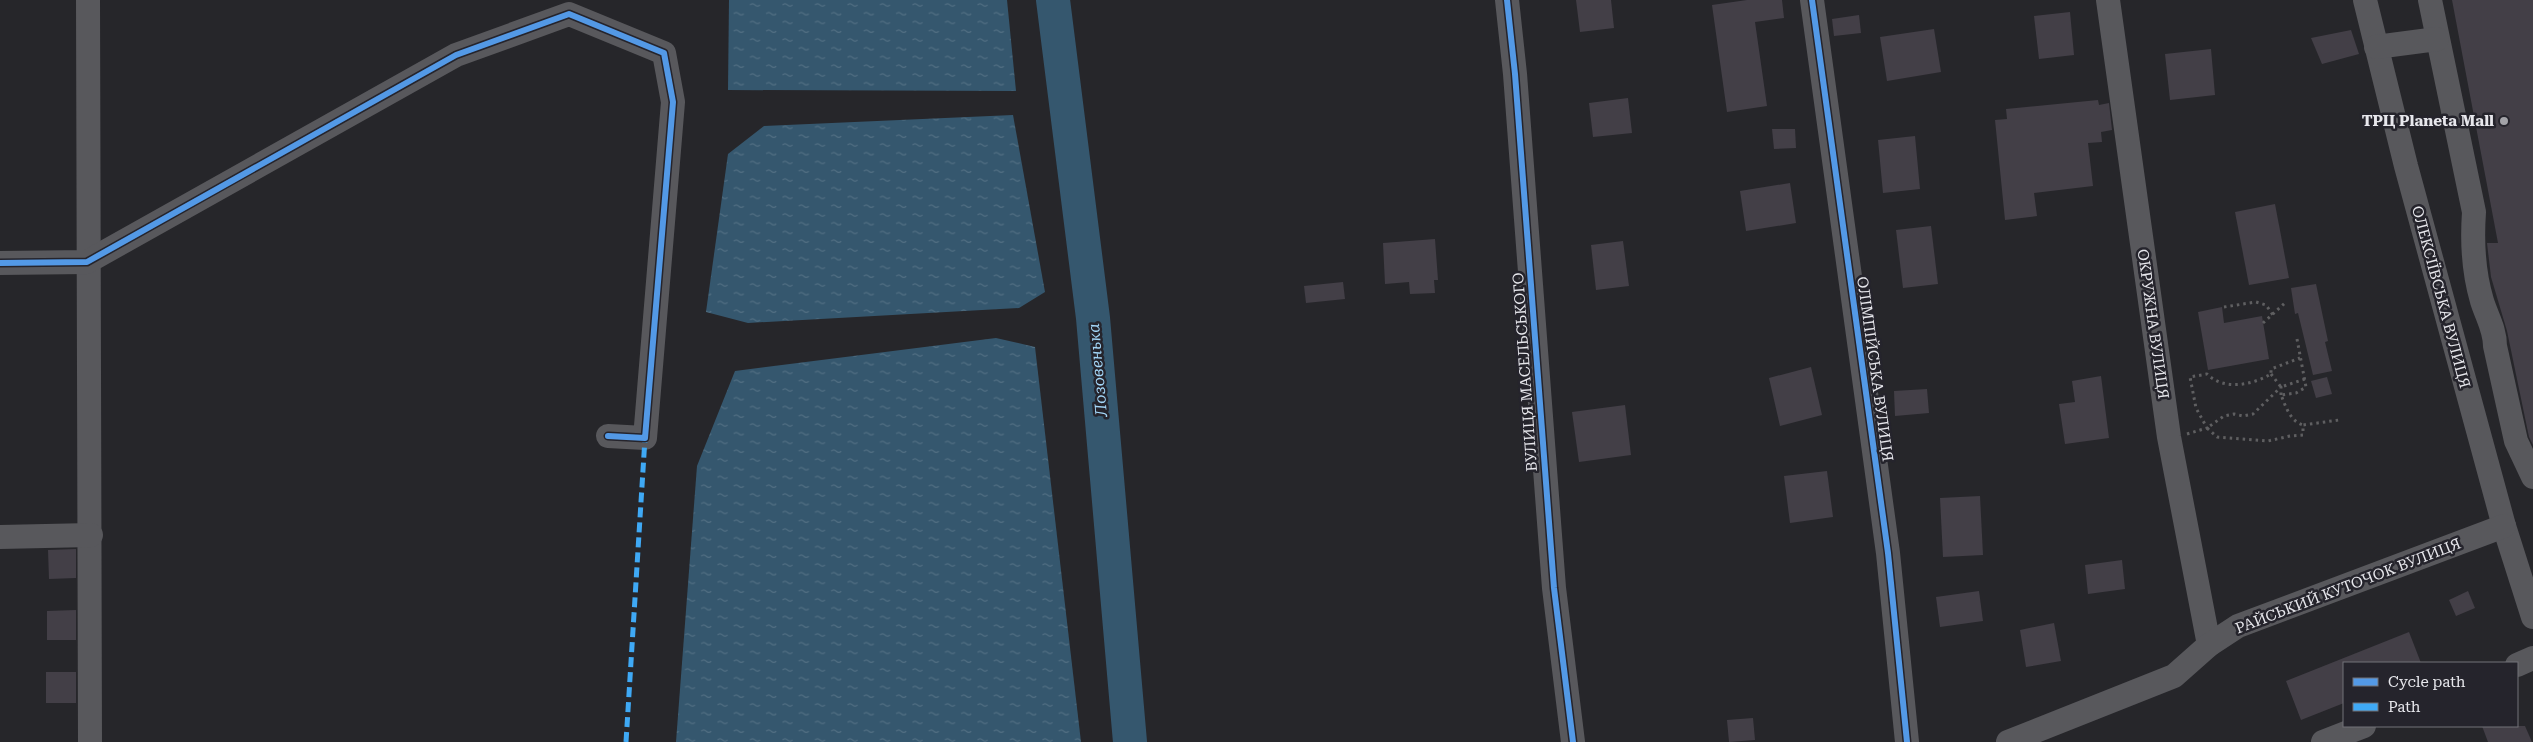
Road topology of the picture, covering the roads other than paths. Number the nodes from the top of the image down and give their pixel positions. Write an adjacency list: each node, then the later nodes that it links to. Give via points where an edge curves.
1 (88, 0): 10 (street)
2 (1507, 0): 24 (street, ВУЛИЦЯ МАСЕЛЬСЬКОГО, via 1554,588)
3 (1812, 0): 25 (street, ОЛІМПІЙСЬКА ВУЛИЦЯ, via 1888,553)
4 (2108, 0): 19 (street, ОКРУЖНА ВУЛИЦЯ, via 2169,437)
5 (2365, 0): 9 (street, ОЛЕКСІЇВСЬКА ВУЛИЦЯ)
6 (2424, 0): 8 (street)
7 (2430, 0): 8 (street)
8 (2437, 39): 9 (street); 13 (street, via 2474,212 2472,236 2482,300 2495,332 2495,346 2516,441)
9 (2376, 47): 14 (street, ОЛЕКСІЇВСЬКА ВУЛИЦЯ)
10 (87, 262): 11 (street); 12 (street, via 456,55 569,14 664,54 673,102 645,438); 15 (street)
11 (0, 263)
12 (608, 436)
13 (2533, 477)
14 (2504, 526): 17 (street, ОЛЕКСІЇВСЬКА ВУЛИЦЯ); 19 (street, РАЙСЬКИЙ КУТОЧОК ВУЛИЦЯ, via 2238,626)
15 (91, 535): 16 (street); 23 (street)
16 (0, 537)
17 (2529, 590): 18 (street, ОЛЕКСІЇВСЬКА ВУЛИЦЯ)
18 (2533, 618)
19 (2209, 645): 26 (street, РАЙСЬКИЙ КУТОЧОК ВУЛИЦЯ, via 2174,676)
20 (2533, 658): 21 (street)
21 (2518, 665)
22 (2361, 727): 27 (street)
23 (90, 742)
24 (1573, 742)
25 (1907, 742)
26 (2008, 742)
27 (2323, 742)

